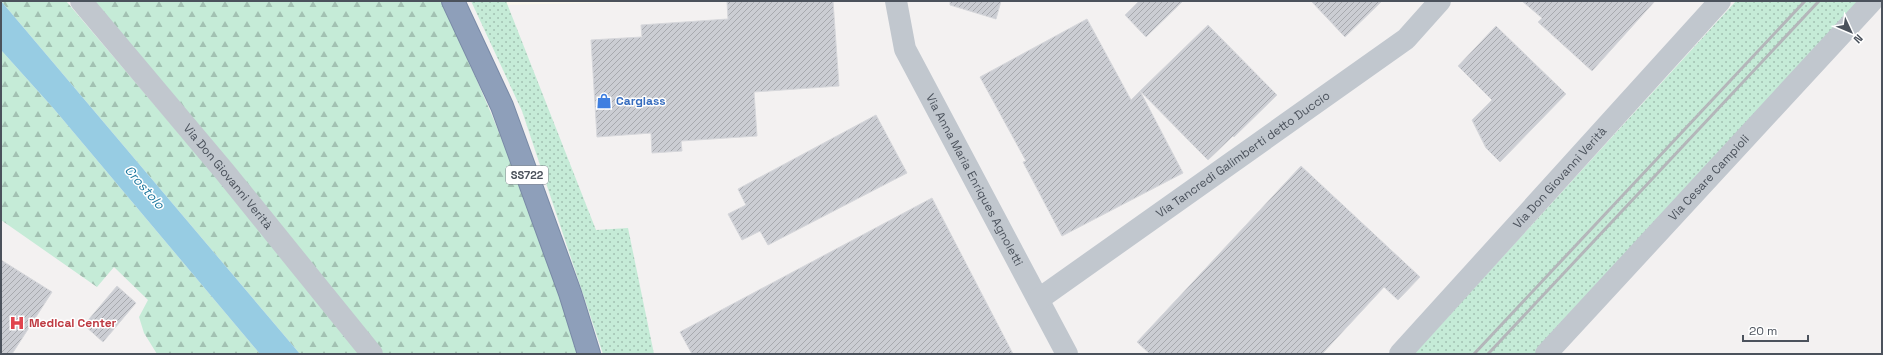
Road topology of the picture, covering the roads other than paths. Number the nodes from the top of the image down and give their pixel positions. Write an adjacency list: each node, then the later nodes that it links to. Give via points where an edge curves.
1 (81, 1): 8 (street, Via Don Giovanni Verità, via 224,171)
2 (453, 1): 9 (highway, SS722, via 502,106 570,293)
3 (896, 1): 7 (street, Via Anna Maria Enriques Agnoletti, via 905,49)
4 (1440, 1): 7 (street, Via Tancredi Galimberti detto Duccio, via 1406,39)
5 (1720, 1): 11 (street, Via Don Giovanni Verità)
6 (1872, 1): 12 (street, Via Cesare Campioli)
7 (1039, 299): 10 (street, Via Anna Maria Enriques Agnoletti)
8 (372, 354)
9 (589, 354)
10 (1067, 354)
11 (1400, 354)
12 (1546, 354)

